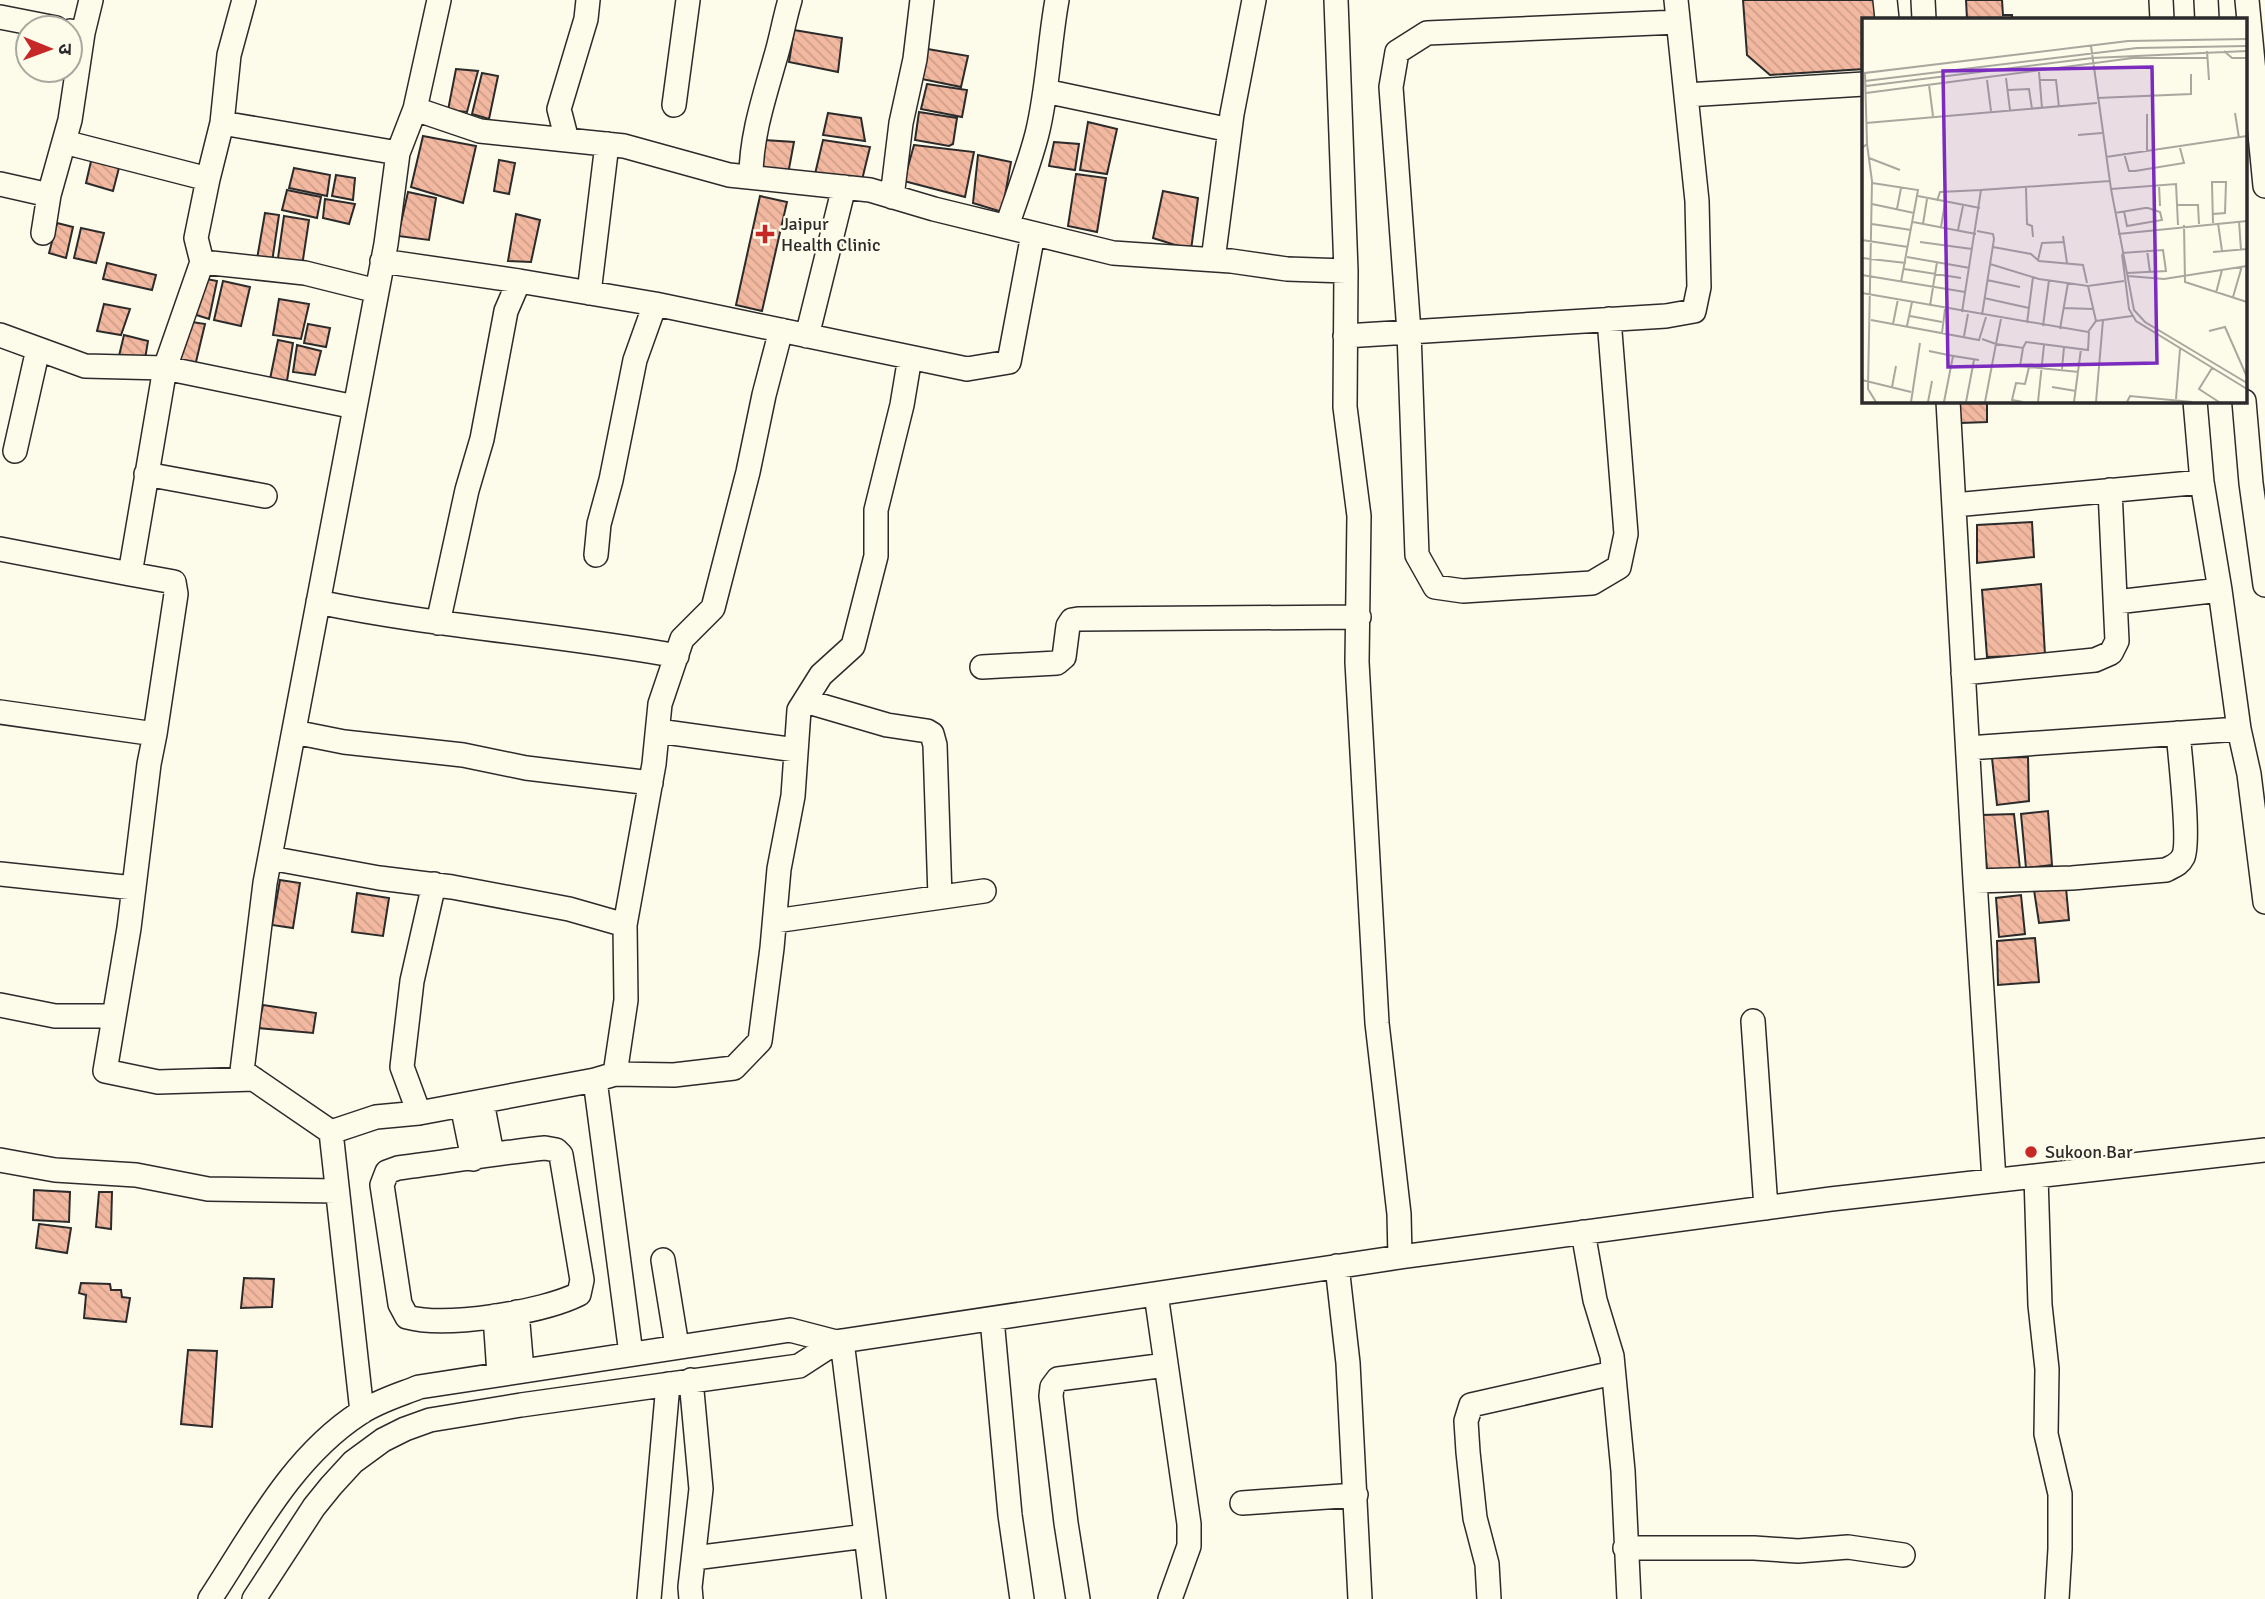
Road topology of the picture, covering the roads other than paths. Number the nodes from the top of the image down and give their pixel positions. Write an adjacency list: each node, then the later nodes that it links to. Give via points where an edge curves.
1 (244, 0): 26 (street, via 229,55)
2 (439, 0): 25 (street)
3 (588, 0): 28 (street, via 559,109)
4 (688, 0): 24 (street)
5 (790, 0): 32 (street, via 758,116)
6 (922, 0): 38 (street)
7 (1058, 0): 22 (street)
8 (1254, 0): 27 (street)
9 (1336, 0): 45 (street)
10 (1885, 0): 16 (street)
11 (1923, 0): 17 (street)
12 (2161, 0): 18 (street)
13 (2206, 0): 19 (street)
14 (2247, 0): 35 (street)
15 (1677, 11): 23 (street); 52 (street, via 1427,33 1397,52 1391,87)
16 (1887, 18)
17 (1924, 18)
18 (2162, 18)
19 (2207, 18)
20 (73, 84): 29 (street)
21 (1862, 84): 23 (street)
22 (1045, 91): 27 (street); 39 (street, via 1037,133)
23 (1686, 95): 50 (street, via 1697,201 1699,287 1694,312)
24 (674, 105)
25 (415, 109): 28 (street, via 480,131); 31 (street)
26 (222, 123): 31 (street); 33 (street)
27 (1230, 130): 42 (street)
28 (567, 140): 30 (street)
29 (64, 142): 33 (street); 37 (street)
30 (607, 144): 32 (street); 48 (street)
31 (398, 153): 43 (street)
32 (751, 177): 36 (street)
33 (208, 179): 44 (street, via 196,239)
34 (0, 184): 37 (street)
35 (2265, 186)
36 (844, 187): 38 (street); 54 (street)
37 (49, 195): 40 (street)
38 (892, 197): 39 (street)
39 (1007, 226): 41 (street)
40 (43, 233)
41 (1033, 234): 42 (street, via 1113,253); 57 (street, via 1009,362 967,369)
42 (1213, 260): 45 (street)
43 (382, 261): 46 (street); 47 (street)
44 (202, 262): 47 (street, via 306,273); 58 (street)
45 (1346, 271): 55 (street)
46 (519, 281): 48 (street); 77 (street, via 506,311 482,439)
47 (377, 290): 62 (street)
48 (589, 293): 49 (street)
49 (655, 304): 51 (street); 70 (street, via 635,360)
50 (1609, 319): 52 (street); 52 (street, via 1626,534 1619,566 1592,583 1464,590 1436,587 1417,555)
51 (781, 330): 54 (street); 78 (street, via 713,608 682,639)
52 (1409, 332): 55 (street)
53 (0, 335): 56 (street)
54 (807, 335): 57 (street)
55 (1345, 336): 76 (street, via 1345,407 1359,516)
56 (38, 349): 58 (street, via 85,366); 63 (street)
57 (910, 357): 81 (street, via 876,510 876,556 853,646 821,675)
58 (165, 368): 62 (street); 64 (street)
59 (1948, 402): 68 (street)
60 (2195, 402): 65 (street)
61 (2244, 402): 72 (street)
62 (355, 407): 74 (street)
63 (15, 451)
64 (146, 474): 67 (street); 71 (street)
65 (2202, 482): 66 (street); 73 (street)
66 (2110, 491): 68 (street); 75 (street)
67 (265, 496)
68 (1954, 505): 80 (street)
69 (0, 549): 71 (street)
70 (596, 555)
71 (130, 574): 87 (street, via 176,586)
72 (2265, 585)
73 (2220, 590): 75 (street); 83 (street)
74 (318, 603): 77 (street); 85 (street)
75 (2116, 603): 80 (street, via 2117,641 2111,653 2095,660)
76 (1359, 617): 79 (street, via 1078,619 1068,626 1062,661); 117 (street, via 1358,674 1377,1023)
77 (438, 623): 78 (street)
78 (677, 656): 84 (street, via 660,704)
79 (982, 667)
80 (1963, 673): 88 (street)
81 (804, 701): 89 (street); 97 (street, via 932,734)
82 (0, 712): 87 (street)
83 (2239, 729): 86 (street); 98 (street)
84 (658, 731): 89 (street); 90 (street)
85 (294, 732): 90 (street); 91 (street)
86 (2178, 733): 88 (street); 93 (street, via 2186,837 2185,855 2178,864 2166,870 2072,878)
87 (155, 734): 95 (street)
88 (1968, 748): 93 (street)
89 (796, 750): 99 (street)
90 (651, 783): 100 (street)
91 (270, 858): 94 (street); 105 (street, via 242,1071)
92 (0, 874): 95 (street)
93 (1975, 881): 113 (street)
94 (434, 884): 100 (street, via 569,909); 107 (street, via 412,981 402,1068)
95 (134, 888): 102 (street)
96 (984, 891): 97 (street)
97 (940, 897): 99 (street)
98 (2265, 902)
99 (775, 921): 104 (street, via 760,1041 734,1068)
100 (625, 925): 104 (street, via 626,1000)
101 (0, 1005): 102 (street, via 55,1016)
102 (114, 1016): 105 (street, via 105,1071 158,1082)
103 (1753, 1021): 115 (street)
104 (605, 1077): 106 (street); 125 (street)
105 (254, 1079): 108 (street)
106 (472, 1104): 107 (street); 110 (street)
107 (419, 1113): 108 (street, via 376,1117)
108 (331, 1132): 114 (street)
109 (2265, 1150): 112 (street)
110 (483, 1156): 121 (street, via 545,1149 561,1155 582,1280 579,1294 573,1297); 121 (street, via 398,1168 387,1172 382,1185 400,1304 407,1317 421,1321)
111 (0, 1160): 114 (street, via 55,1170 136,1175 208,1189)
112 (2036, 1176): 113 (street); 149 (street, via 2046,1434 2060,1494)
113 (1994, 1181): 115 (street)
114 (337, 1191): 131 (street)
115 (1766, 1208): 116 (street)
116 (1583, 1233): 117 (street); 128 (street)
117 (1400, 1257): 119 (street)
118 (663, 1259): 124 (street)
119 (1337, 1266): 120 (street); 132 (street)
120 (1156, 1294): 122 (street); 126 (street)
121 (506, 1314): 127 (street); 129 (street)
122 (992, 1319): 123 (street); 143 (street)
123 (839, 1342): 124 (street, via 790,1330); 130 (street, via 799,1366); 134 (street)
124 (677, 1346): 125 (street)
125 (631, 1354): 127 (street)
126 (1166, 1365): 144 (street, via 1058,1379 1052,1387); 145 (street, via 1189,1524 1189,1546)
127 (522, 1370): 129 (street)
128 (1614, 1373): 135 (street); 147 (street, via 1471,1405 1466,1422 1468,1452)
129 (499, 1374): 131 (street, via 419,1387)
130 (680, 1382): 137 (street, via 701,1489); 139 (street, via 430,1420 383,1440 353,1462 314,1507); 140 (street)
131 (362, 1412): 138 (street, via 326,1438 283,1488)
132 (1356, 1495): 133 (street); 146 (street)
133 (1242, 1503)
134 (866, 1536): 137 (street); 142 (street)
135 (1625, 1548): 136 (street, via 1798,1551 1849,1547); 148 (street)
136 (1903, 1555)
137 (694, 1558): 141 (street)
138 (211, 1599)
139 (254, 1599)
140 (649, 1599)
141 (691, 1599)
142 (874, 1599)
143 (1022, 1599)
144 (1079, 1599)
145 (1170, 1599)
146 (1360, 1599)
147 (1489, 1599)
148 (1629, 1599)
149 (2057, 1599)

